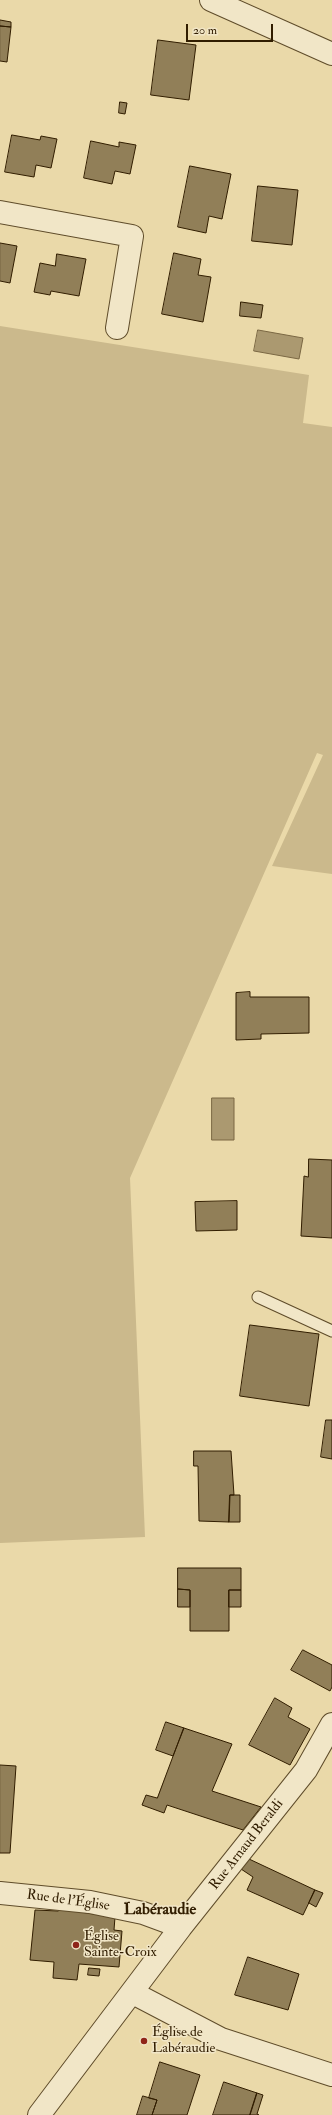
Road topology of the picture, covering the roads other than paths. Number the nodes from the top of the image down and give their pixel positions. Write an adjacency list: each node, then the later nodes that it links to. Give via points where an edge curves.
1 (211, 0): 2 (street)
2 (332, 54)
3 (0, 212): 4 (street, via 132,236)
4 (117, 328)
5 (258, 1297): 6 (lane)
6 (332, 1331)
7 (332, 1724): 9 (street, Rue Arnaud Beraldi, via 306,1770)
8 (0, 1893): 9 (street, Rue de l'Église, via 90,1902 143,1913)
9 (181, 1927): 10 (street, Rue Arnaud Beraldi)
10 (133, 1993): 11 (street, via 221,2039); 12 (street, Rue Arnaud Beraldi)
11 (332, 2075)
12 (39, 2115)

